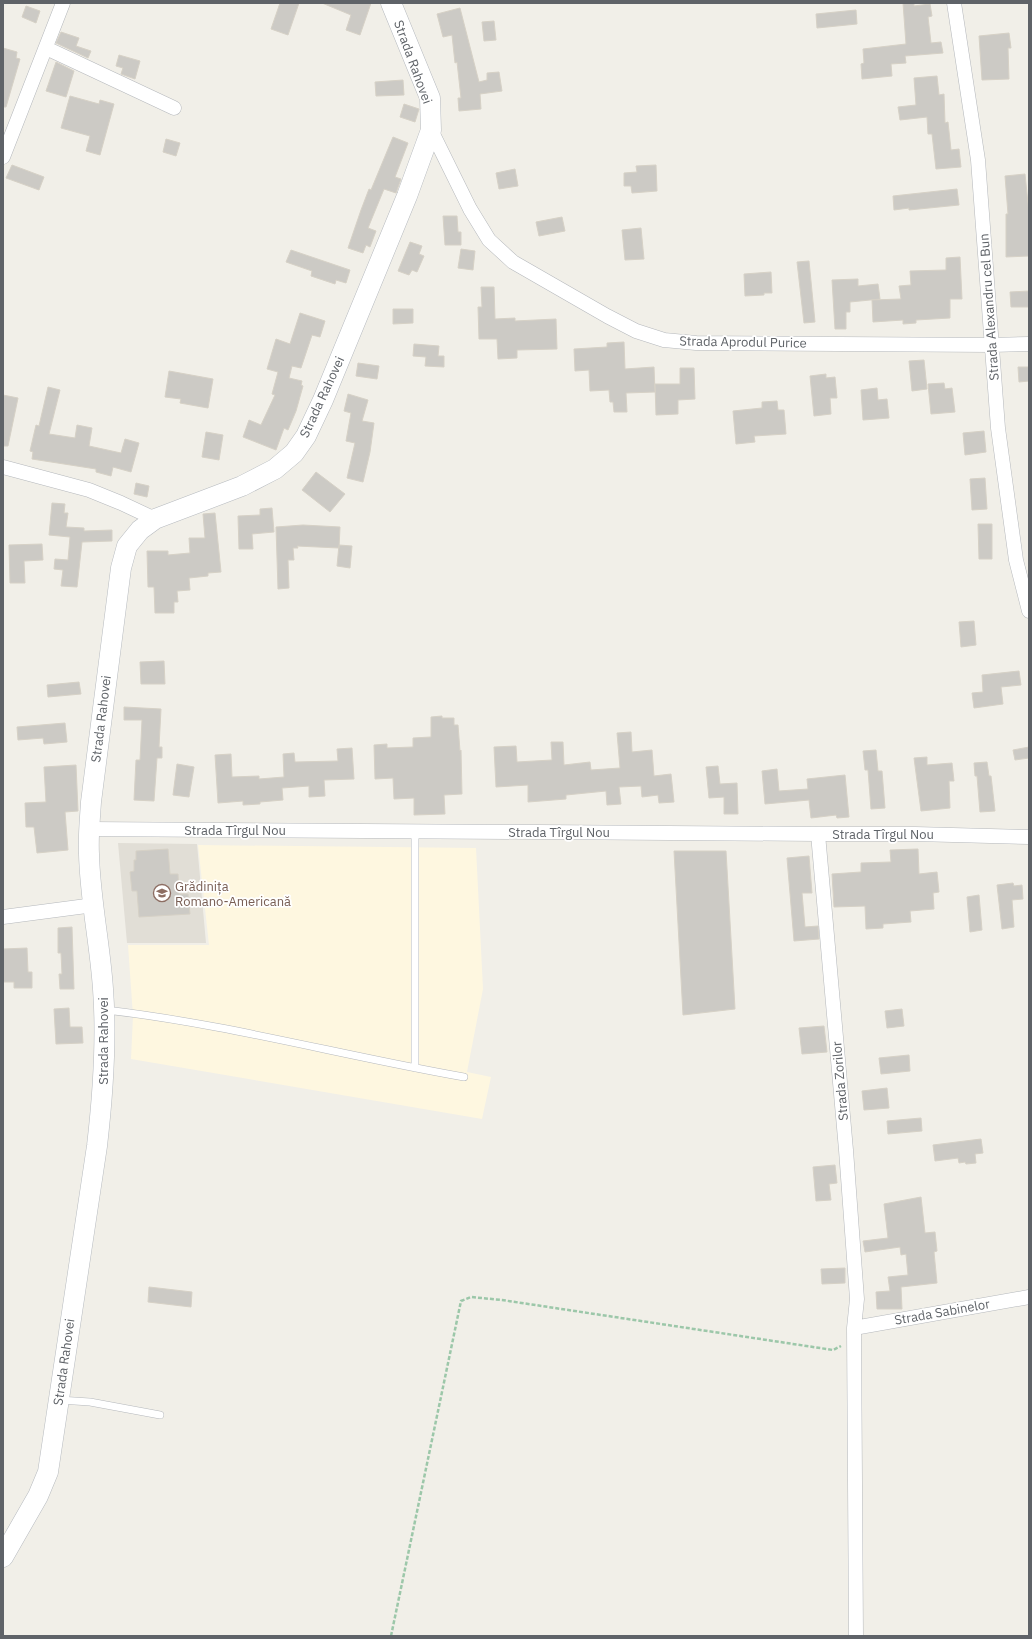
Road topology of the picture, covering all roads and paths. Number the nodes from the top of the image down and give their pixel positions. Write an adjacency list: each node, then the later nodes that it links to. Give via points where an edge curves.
1 (63, 3): 4 (street)
2 (391, 3): 6 (main road, Strada Rahovei, via 430,98)
3 (954, 3): 9 (street, Strada Alexandru cel Bun, via 978,160)
4 (46, 48): 5 (street); 7 (street)
5 (174, 108)
6 (431, 130): 9 (street, Strada Aprodul Purice, via 470,209 489,240 513,262 636,331 664,340 696,343); 11 (main road, Strada Rahovei, via 407,196 323,400 306,436 294,453 275,469 242,486)
7 (3, 157)
8 (1029, 344): 9 (street, Strada Aprodul Purice)
9 (992, 345): 12 (street, Strada Alexandru cel Bun, via 998,428 1016,560)
10 (3, 467): 11 (street, via 90,490)
11 (155, 519): 13 (main road, Strada Rahovei, via 140,530 127,546 121,568 90,802)
12 (1029, 611)
13 (89, 829): 14 (street, Strada Tîrgul Nou); 17 (main road, Strada Rahovei)
14 (415, 831): 15 (street, Strada Tîrgul Nou); 20 (lane)
15 (818, 834): 16 (street, Strada Tîrgul Nou); 23 (street, Strada Zorilor, via 857,1299)
16 (1029, 837)
17 (94, 905): 18 (street); 19 (main road, Strada Rahovei)
18 (3, 917)
19 (104, 1009): 20 (lane, via 162,1016); 24 (main road, Strada Rahovei, via 102,1103)
20 (415, 1068): 21 (lane)
21 (464, 1077)
22 (1029, 1297): 23 (street, Strada Sabinelor)
23 (854, 1328): 27 (path, via 843,1344 833,1350 502,1300 471,1297 461,1302); 28 (street, Strada Zorilor)
24 (59, 1400): 25 (lane, via 90,1402); 26 (main road, Strada Rahovei, via 48,1472 38,1496)
25 (160, 1415)
26 (3, 1557)
27 (391, 1636)
28 (856, 1636)

